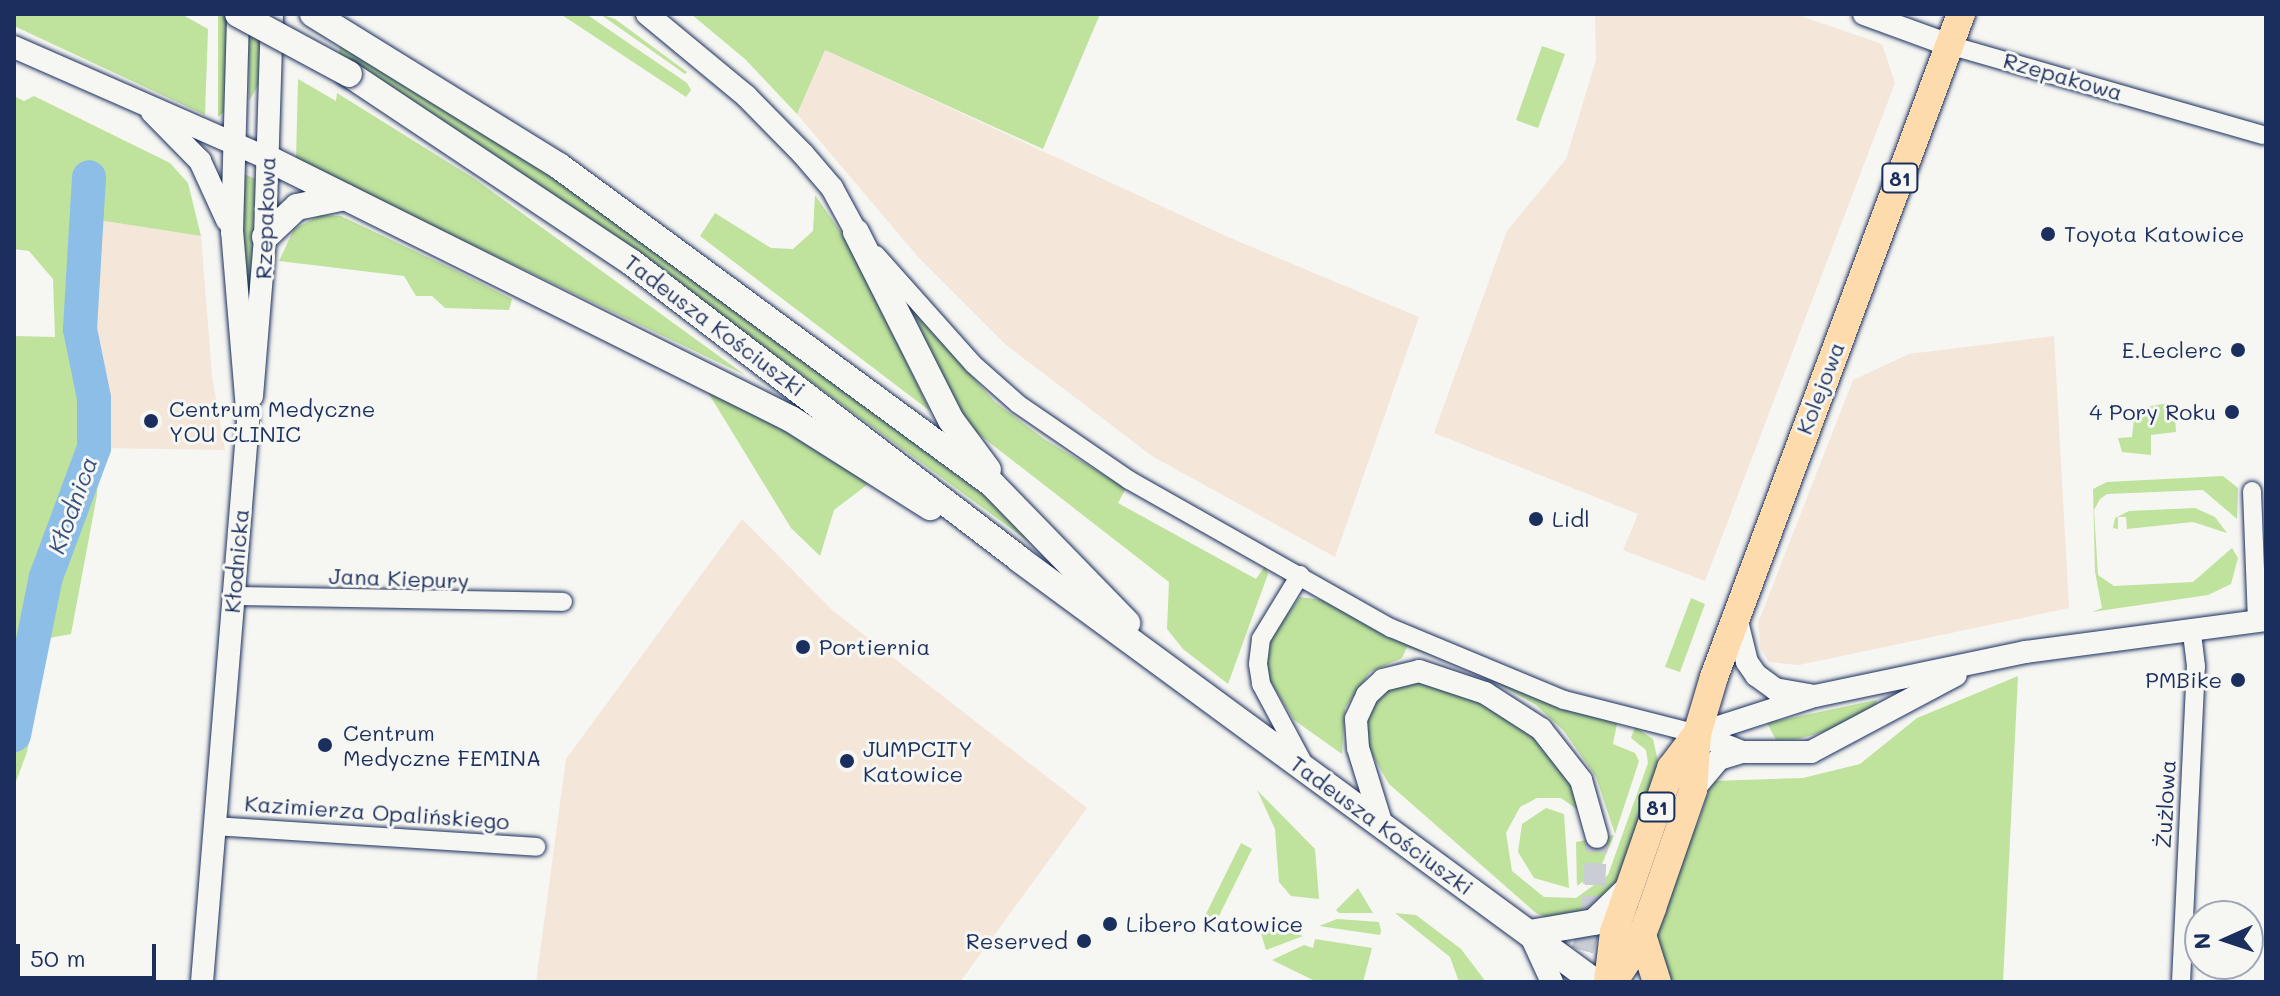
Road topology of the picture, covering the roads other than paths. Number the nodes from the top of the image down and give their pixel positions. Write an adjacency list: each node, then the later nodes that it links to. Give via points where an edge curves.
1 (238, 14): 11 (street, Rzepakowa); 20 (main road, Tadeusza Kościuszki, bridge, via 349,74 631,262)
2 (272, 14): 12 (street, Rzepakowa)
3 (313, 14): 19 (main road, Tadeusza Kościuszki, via 604,198 992,484)
4 (647, 14): 15 (street, via 746,96 803,154 832,188)
5 (1864, 14): 7 (street, Rzepakowa)
6 (1961, 14): 7 (main road, 81)
7 (1949, 45): 10 (street, Rzepakowa); 24 (main road, Kolejowa / 81)
8 (14, 47): 9 (street)
9 (142, 103): 11 (street); 14 (street, via 200,161)
10 (2263, 135)
11 (233, 140): 12 (street); 14 (street, Kłodnicka)
12 (267, 158): 13 (main road); 16 (street, Rzepakowa)
13 (345, 197): 16 (main road, via 297,207); 20 (main road, via 791,419)
14 (232, 232): 17 (street, Kłodnicka)
15 (856, 232): 19 (main road, via 951,420); 21 (street, via 973,364 1018,404 1129,480)
16 (265, 237): 17 (street, Rzepakowa)
17 (248, 421): 22 (street, Kłodnicka)
18 (2252, 491): 25 (street, via 2250,541)
19 (1029, 518): 28 (main road, Tadeusza Kościuszki)
20 (1019, 559): 28 (main road, Tadeusza Kościuszki)
21 (1300, 575): 30 (street, via 1391,628 1538,689); 32 (street, via 1261,639 1258,664 1261,684)
22 (233, 596): 23 (street, Jana Kiepury); 35 (street, Kłodnicka)
23 (563, 602)
24 (1736, 615): 29 (street, via 1747,662 1764,683); 30 (main road, Kolejowa / 81)
25 (2261, 621): 26 (street)
26 (2191, 628): 27 (street, via 2026,652); 46 (street, Żużlowa, via 2196,666)
27 (1972, 667): 29 (street); 31 (street, via 1823,749 1787,756)
28 (1170, 668): 32 (main road, Tadeusza Kościuszki)
29 (1815, 696): 30 (street)
30 (1697, 734): 31 (street); 33 (main road, Kolejowa / 81); 38 (main road, Kolejowa / 81, via 1671,768)
31 (1742, 752): 33 (street, via 1719,759)
32 (1307, 770): 34 (main road, Tadeusza Kościuszki)
33 (1693, 790): 40 (main road, Kolejowa / 81)
34 (1380, 819): 36 (street, via 1358,748 1356,719 1367,695 1383,680 1419,671 1485,693 1541,729 1581,780); 39 (main road, Tadeusza Kościuszki)
35 (215, 826): 37 (street, Kazimierza Opalińskiego); 41 (street, Kłodnicka)
36 (1597, 837)
37 (536, 847)
38 (1630, 887): 39 (main road, via 1594,922); 44 (main road, Kolejowa / 81, via 1614,932)
39 (1530, 933): 42 (street); 43 (main road, Tadeusza Kościuszki)
40 (1642, 935): 44 (main road, Kolejowa / 81); 45 (main road)
41 (202, 982)
42 (1552, 982)
43 (1595, 982)
44 (1611, 982)
45 (1657, 982)
46 (2181, 982)

